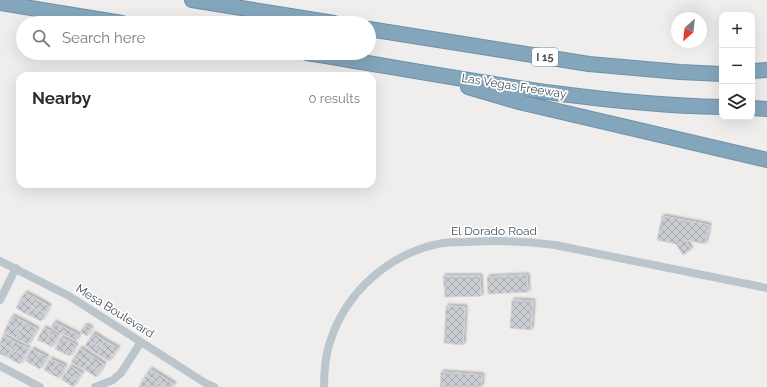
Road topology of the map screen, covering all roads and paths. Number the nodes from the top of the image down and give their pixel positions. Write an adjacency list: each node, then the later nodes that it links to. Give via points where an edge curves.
1 (192, 0): 4 (highway)
2 (0, 3): 3 (highway)
3 (79, 16)
4 (291, 16)
5 (376, 30): 11 (highway, I 15, via 589,64)
6 (350, 60): 7 (highway, Las Vegas Freeway)
7 (405, 69): 13 (highway, Las Vegas Freeway, via 546,92); 16 (highway, via 519,102)
8 (767, 70): 9 (highway)
9 (755, 72)
10 (755, 73): 12 (highway)
11 (719, 74)
12 (767, 74)
13 (719, 107)
14 (755, 108): 15 (highway)
15 (767, 109)
16 (767, 160)
17 (0, 260): 18 (street, Mesa Boulevard)
18 (16, 268): 20 (street); 21 (street, Mesa Boulevard, via 69,296)
19 (767, 288): 26 (street, El Dorado Road, via 555,245 520,241 443,243 416,251 382,269 353,297 340,318 330,342 324,369)
20 (0, 300)
21 (141, 342): 24 (street, via 122,373); 25 (street, Mesa Boulevard)
22 (0, 366): 23 (street)
23 (40, 387)
24 (95, 387)
25 (214, 387)
26 (324, 387)

